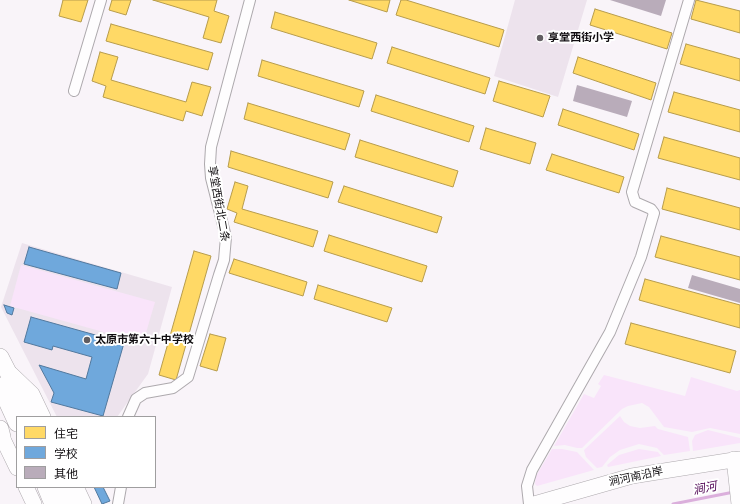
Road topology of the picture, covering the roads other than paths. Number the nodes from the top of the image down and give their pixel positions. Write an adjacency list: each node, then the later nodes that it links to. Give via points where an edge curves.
1 (101, 0): 4 (street)
2 (250, 0): 11 (street, 享堂西街北二条, via 211,147 211,178 226,237 224,260 188,377 173,388 145,393 136,399)
3 (689, 0): 26 (street, via 632,192 635,202 654,213 641,257 610,332 532,470 527,486)
4 (74, 91)
5 (0, 357): 6 (main road)
6 (9, 371): 9 (main road); 10 (street, via 32,394)
7 (0, 386): 12 (main road)
8 (0, 407): 13 (main road)
9 (30, 416)
10 (43, 416)
11 (128, 416)
12 (16, 421)
13 (5, 432): 15 (street)
14 (732, 464): 27 (street, 涧河南沿岸, via 632,476); 28 (street); 29 (street)
15 (16, 465)
16 (26, 488): 21 (street)
17 (46, 488): 22 (main road)
18 (63, 488): 23 (main road)
19 (76, 488): 24 (street)
20 (120, 488): 25 (street)
21 (34, 504)
22 (53, 504)
23 (70, 504)
24 (84, 504)
25 (118, 504)
26 (529, 504)
27 (534, 504)
28 (731, 504)
29 (739, 504)

